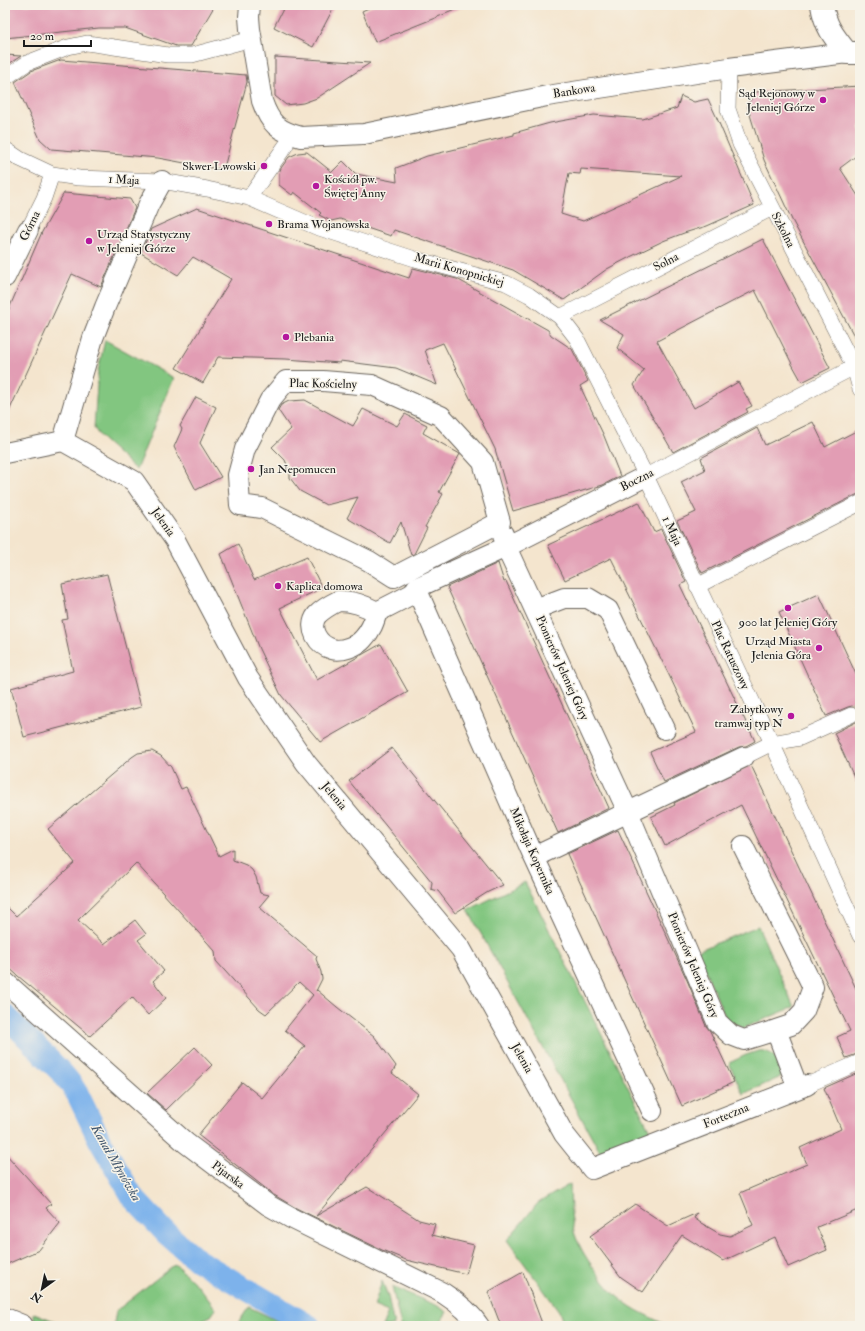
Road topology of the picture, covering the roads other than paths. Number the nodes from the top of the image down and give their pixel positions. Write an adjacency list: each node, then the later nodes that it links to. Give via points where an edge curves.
1 (250, 5): 3 (street, via 248,17)
2 (822, 5): 4 (street, via 830,30)
3 (252, 39): 6 (street, via 192,55 168,55 87,43 68,47 27,63); 7 (street, via 262,102 271,121)
4 (853, 53): 5 (street, Bankowa)
5 (729, 68): 7 (street, Bankowa, via 548,96 364,134); 12 (street, Szkolna, via 728,109 740,144)
6 (5, 78)
7 (288, 139): 11 (street)
8 (5, 149): 9 (street, 1 Maja, via 20,160)
9 (52, 174): 10 (street, 1 Maja, via 79,178); 13 (street, Górna, via 44,198)
10 (162, 182): 11 (street, 1 Maja); 18 (street, via 149,204 97,326)
11 (249, 198): 15 (street, Marii Konopnickiej, via 316,227 415,259 506,283 529,295)
12 (772, 208): 15 (street, Solna); 16 (street, Szkolna)
13 (28, 230): 14 (street, Górna)
14 (5, 277)
15 (560, 317): 20 (street, Marii Konopnickiej, via 577,339)
16 (854, 367): 17 (street, Szkolna); 20 (street, Boczna)
17 (860, 387)
18 (63, 440): 19 (street); 42 (street, Jelenia, via 134,480 175,540 248,678 306,763 461,949 564,1134)
19 (5, 453)
20 (646, 476): 23 (street, Boczna); 24 (street, 1 Maja)
21 (860, 503): 24 (street)
22 (500, 522): 22 (street, Plac Kościelny, via 483,462 441,416 372,385 286,380 270,400 246,449 238,475 240,505 262,508 369,561 394,577); 23 (street, Plac Kościelny)
23 (506, 547): 25 (street, Boczna); 26 (street, Pionierów Jeleniej Góry)
24 (697, 586): 30 (street, Plac Ratuszowy)
25 (417, 590): 27 (street, Boczna); 34 (street, Mikołaja Kopernika)
26 (535, 609): 29 (street, via 564,598 588,598 608,610); 32 (street, Pionierów Jeleniej Góry)
27 (377, 612)
28 (851, 715): 30 (street, via 800,738)
29 (665, 729)
30 (772, 743): 31 (street); 35 (street, Plac Ratuszowy)
31 (744, 757): 32 (street)
32 (628, 812): 34 (street); 38 (street, Pionierów Jeleniej Góry, via 717,1022 731,1035 744,1040)
33 (743, 846): 38 (street, Pionierów Jeleniej Góry, via 813,987 804,1011 790,1025)
34 (534, 857): 41 (street, Mikołaja Kopernika)
35 (855, 910): 36 (street, Plac Ratuszowy)
36 (860, 936)
37 (5, 982): 43 (street, Pijarska, via 186,1143 268,1205 456,1301)
38 (776, 1030): 40 (street)
39 (860, 1062): 40 (street, Forteczna)
40 (803, 1086): 42 (street, Forteczna)
41 (652, 1111)
42 (592, 1169)
43 (479, 1326)

